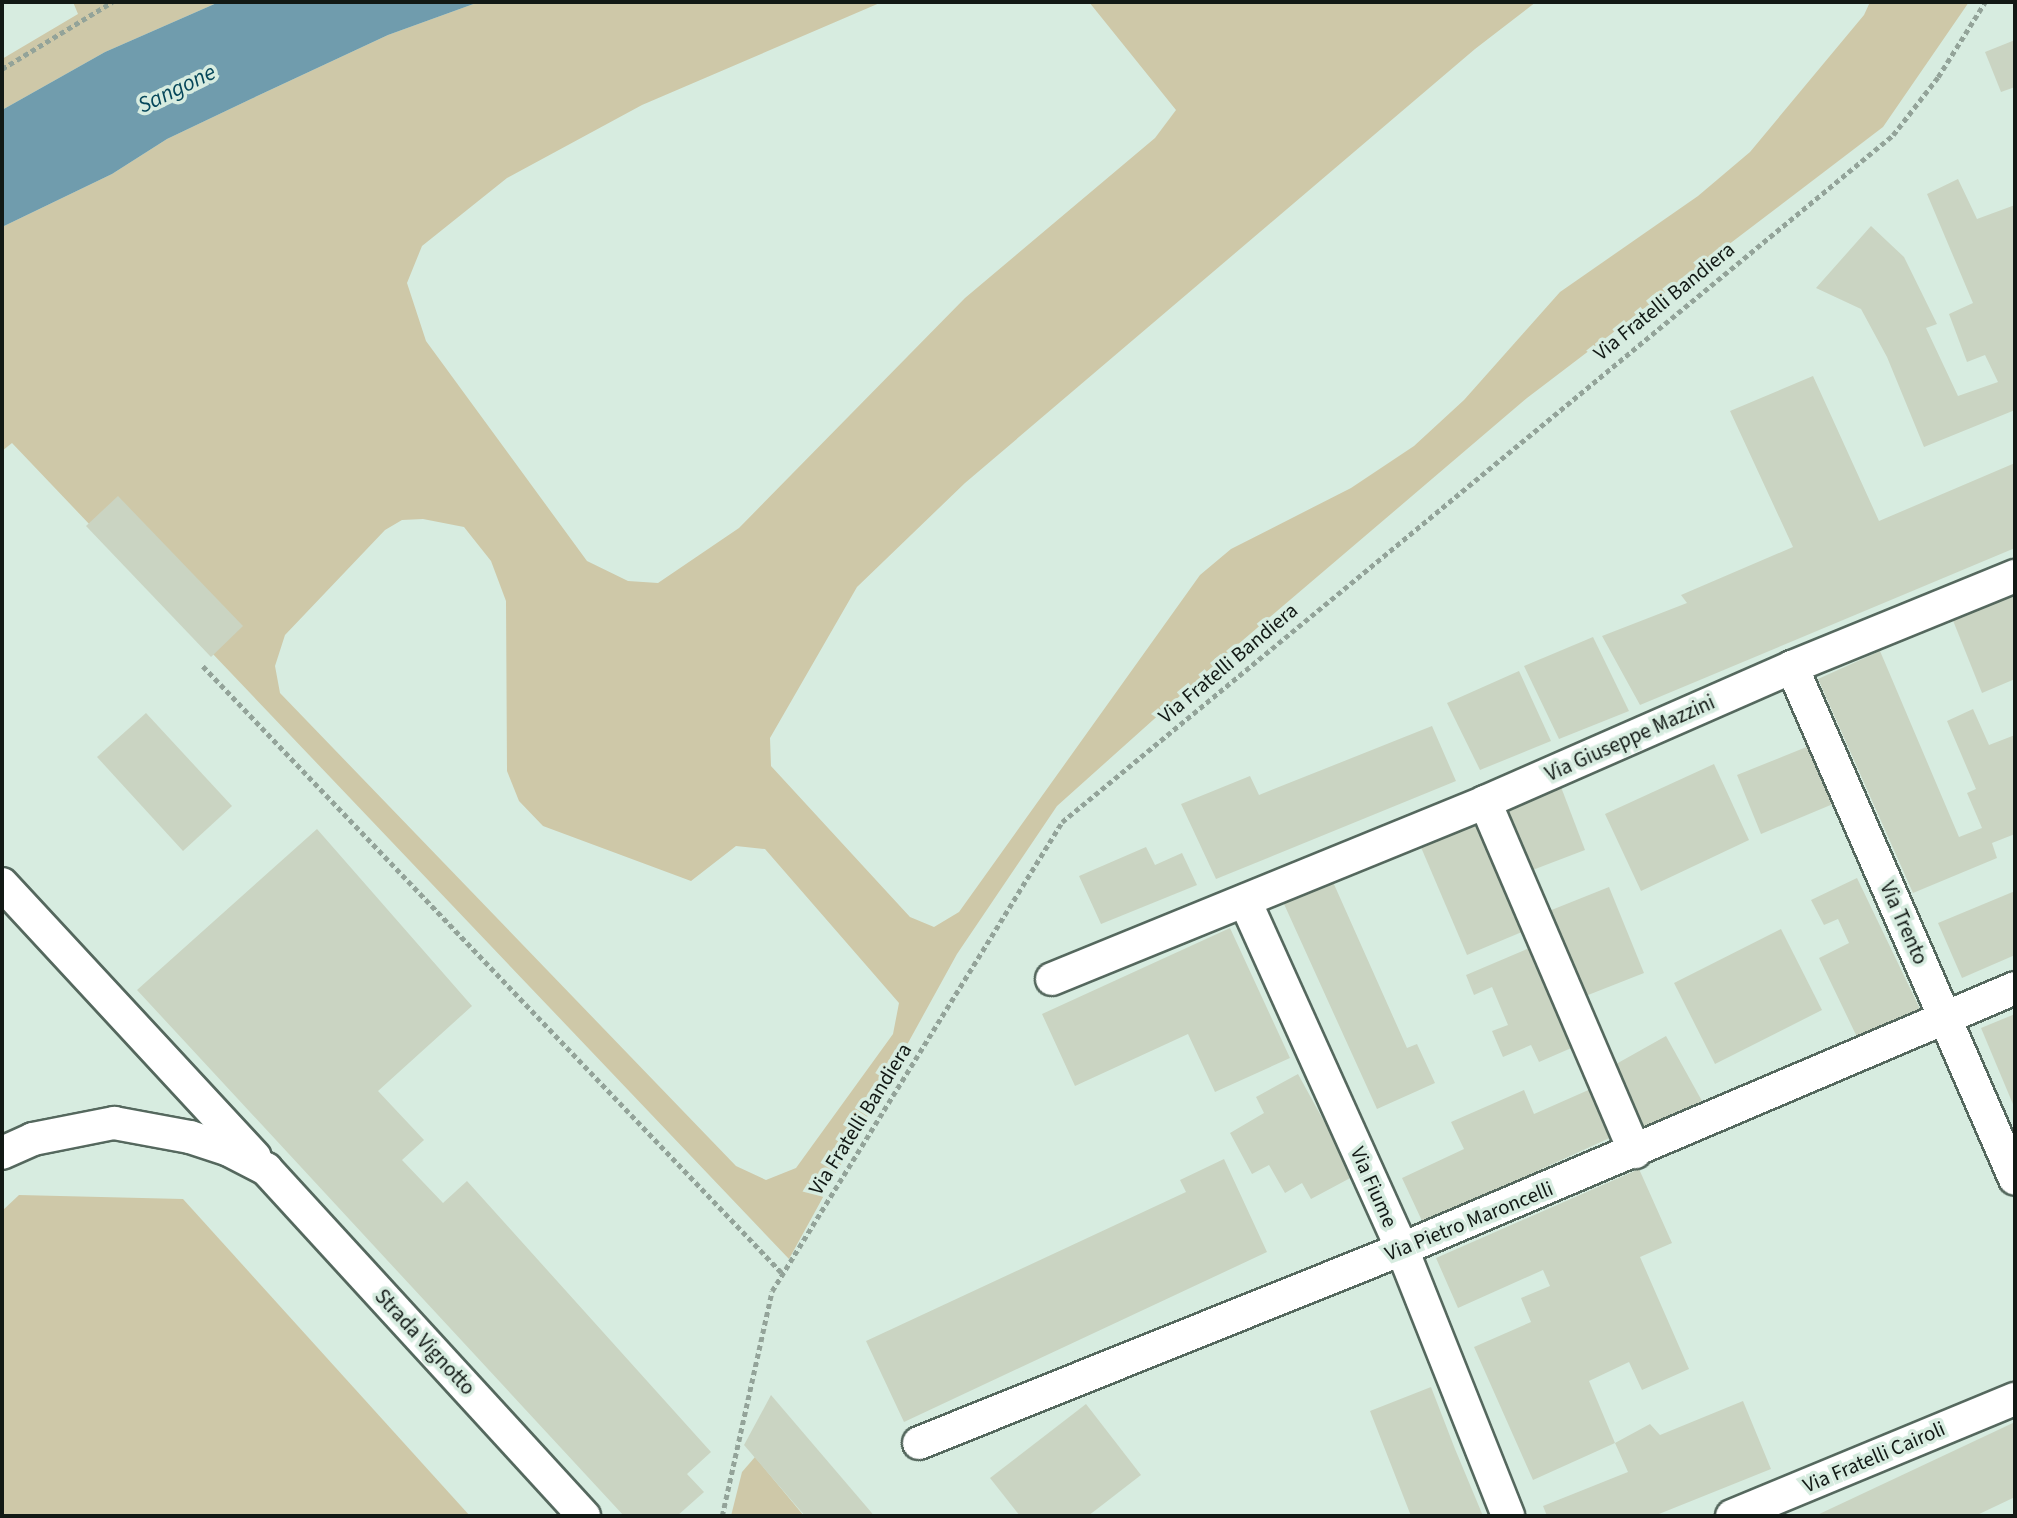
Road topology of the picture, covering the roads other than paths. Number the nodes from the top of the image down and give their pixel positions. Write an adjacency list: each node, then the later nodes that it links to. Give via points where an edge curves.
1 (2015, 576): 2 (street, Via Giuseppe Mazzini)
2 (1792, 667): 3 (street, Via Giuseppe Mazzini); 8 (street, Via Trento)
3 (1485, 802): 5 (street, Via Giuseppe Mazzini); 9 (street)
4 (2, 884): 11 (street, Strada Vignotto)
5 (1245, 901): 6 (street, Via Giuseppe Mazzini); 13 (street, Via Fiume)
6 (1052, 979)
7 (2015, 988): 8 (street, Via Pietro Maroncelli)
8 (1946, 1018): 9 (street, Via Pietro Maroncelli); 12 (street, Via Trento)
9 (1635, 1152): 13 (street, Via Pietro Maroncelli)
10 (2, 1153): 11 (street, Strada Vignotto, via 33,1139 114,1123 190,1137)
11 (265, 1169): 16 (street, Strada Vignotto)
12 (2015, 1179)
13 (1402, 1249): 15 (street, Via Pietro Maroncelli); 17 (street, Via Fiume)
14 (2015, 1399): 18 (street, Via Fratelli Cairoli)
15 (919, 1443)
16 (584, 1516)
17 (1508, 1516)
18 (1732, 1516)

